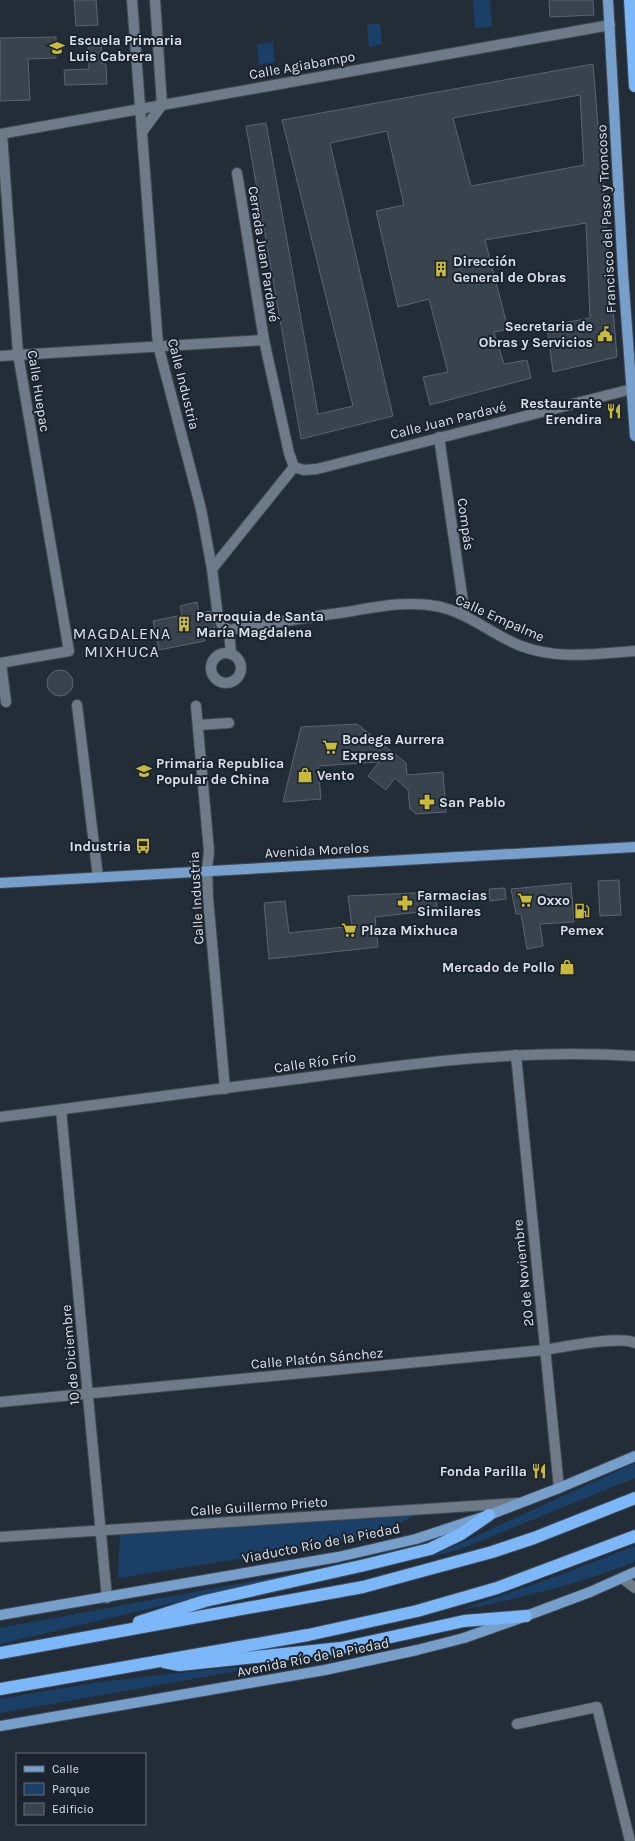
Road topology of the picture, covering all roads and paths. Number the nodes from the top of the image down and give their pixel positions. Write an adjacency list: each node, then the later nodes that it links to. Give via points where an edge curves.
1 (132, 0): 10 (street, Calle Industria)
2 (154, 0): 9 (street)
3 (608, 0): 7 (main road, Francisco del Paso y Troncoso)
4 (626, 0): 6 (highway)
5 (630, 0): 6 (highway)
6 (631, 22): 8 (highway)
7 (610, 25): 9 (street, Calle Agiabampo); 18 (main road, Francisco del Paso y Troncoso)
8 (635, 86)
9 (162, 105): 10 (street, Calle Agiabampo); 11 (street)
10 (139, 110): 11 (street, Calle Industria); 12 (street, Calle Agiabampo)
11 (142, 132): 15 (street, Calle Industria)
12 (1, 134): 16 (street, Calle Huepac)
13 (237, 173): 14 (street, Cerrada Juan Pardavé)
14 (264, 340): 15 (street); 21 (street)
15 (158, 345): 16 (street); 22 (street, Calle Industria, via 187,450)
16 (18, 354): 17 (street); 27 (street, Calle Huepac, via 68,651)
17 (0, 356)
18 (632, 389): 19 (main road, Francisco del Paso y Troncoso); 20 (street, Calle Juan Pardavé)
19 (635, 436)
20 (439, 437): 21 (street, Calle Juan Pardavé, via 317,469 304,470); 23 (street, Compás)
21 (294, 467): 22 (street)
22 (212, 569): 24 (street, Calle Industria, via 218,617 222,625)
23 (465, 615): 24 (street, Calle Empalme, via 438,606 418,603 385,605); 25 (street, Calle Empalme, via 520,646 549,655)
24 (229, 630): 26 (street)
25 (635, 651)
26 (231, 654)
27 (0, 663): 28 (street)
28 (6, 702)
29 (77, 705): 35 (street)
30 (196, 706): 32 (street, Calle Industria)
31 (228, 723): 32 (street)
32 (198, 725): 34 (street, Calle Industria, via 209,851)
33 (635, 847): 34 (main road, Avenida Morelos)
34 (207, 870): 35 (main road, Avenida Morelos); 39 (street, Calle Industria)
35 (98, 877): 36 (main road, Avenida Morelos)
36 (0, 883)
37 (516, 1055): 38 (street, Calle Río Frío, via 589,1053); 39 (street, Calle Río Frío, via 458,1058); 43 (street, 20 de Noviembre)
38 (635, 1056)
39 (225, 1089): 40 (street, Calle Río Frío)
40 (61, 1110): 41 (street, Calle Río Frío); 44 (street, 10 de Diciembre)
41 (0, 1117)
42 (635, 1343): 43 (street, Calle Platón Sánchez, via 630,1340 617,1340)
43 (544, 1350): 44 (street, Calle Platón Sánchez); 47 (street, 20 de Noviembre)
44 (88, 1394): 45 (street, Calle Platón Sánchez); 51 (street, 10 de Diciembre)
45 (0, 1402)
46 (635, 1456): 47 (main road, Viaducto Río de la Piedad)
47 (559, 1488): 49 (main road, Viaducto Río de la Piedad)
48 (635, 1498): 60 (highway, via 534,1538 420,1573 364,1587)
49 (521, 1503): 50 (main road, Viaducto Río de la Piedad); 51 (street, Calle Guillermo Prieto)
50 (489, 1515): 57 (main road, Viaducto Río de la Piedad, via 416,1539 338,1557); 60 (highway, via 461,1534 430,1549 181,1608)
51 (100, 1531): 53 (street, Calle Guillermo Prieto); 57 (street, 10 de Diciembre)
52 (635, 1536): 62 (highway, via 497,1588 417,1612 308,1635)
53 (0, 1537)
54 (635, 1572): 55 (main road)
55 (622, 1578): 56 (street); 59 (main road, Avenida Río de la Piedad)
56 (635, 1588)
57 (107, 1598): 58 (main road, Viaducto Río de la Piedad)
58 (0, 1616)
59 (526, 1616): 62 (highway, via 464,1621 341,1648 294,1654 179,1665); 65 (main road, Avenida Río de la Piedad, via 464,1638 370,1662)
60 (104, 1634): 61 (highway)
61 (4, 1652)
62 (157, 1660): 63 (highway)
63 (0, 1689)
64 (517, 1724): 66 (street, via 597,1706)
65 (0, 1726)
66 (630, 1841)

